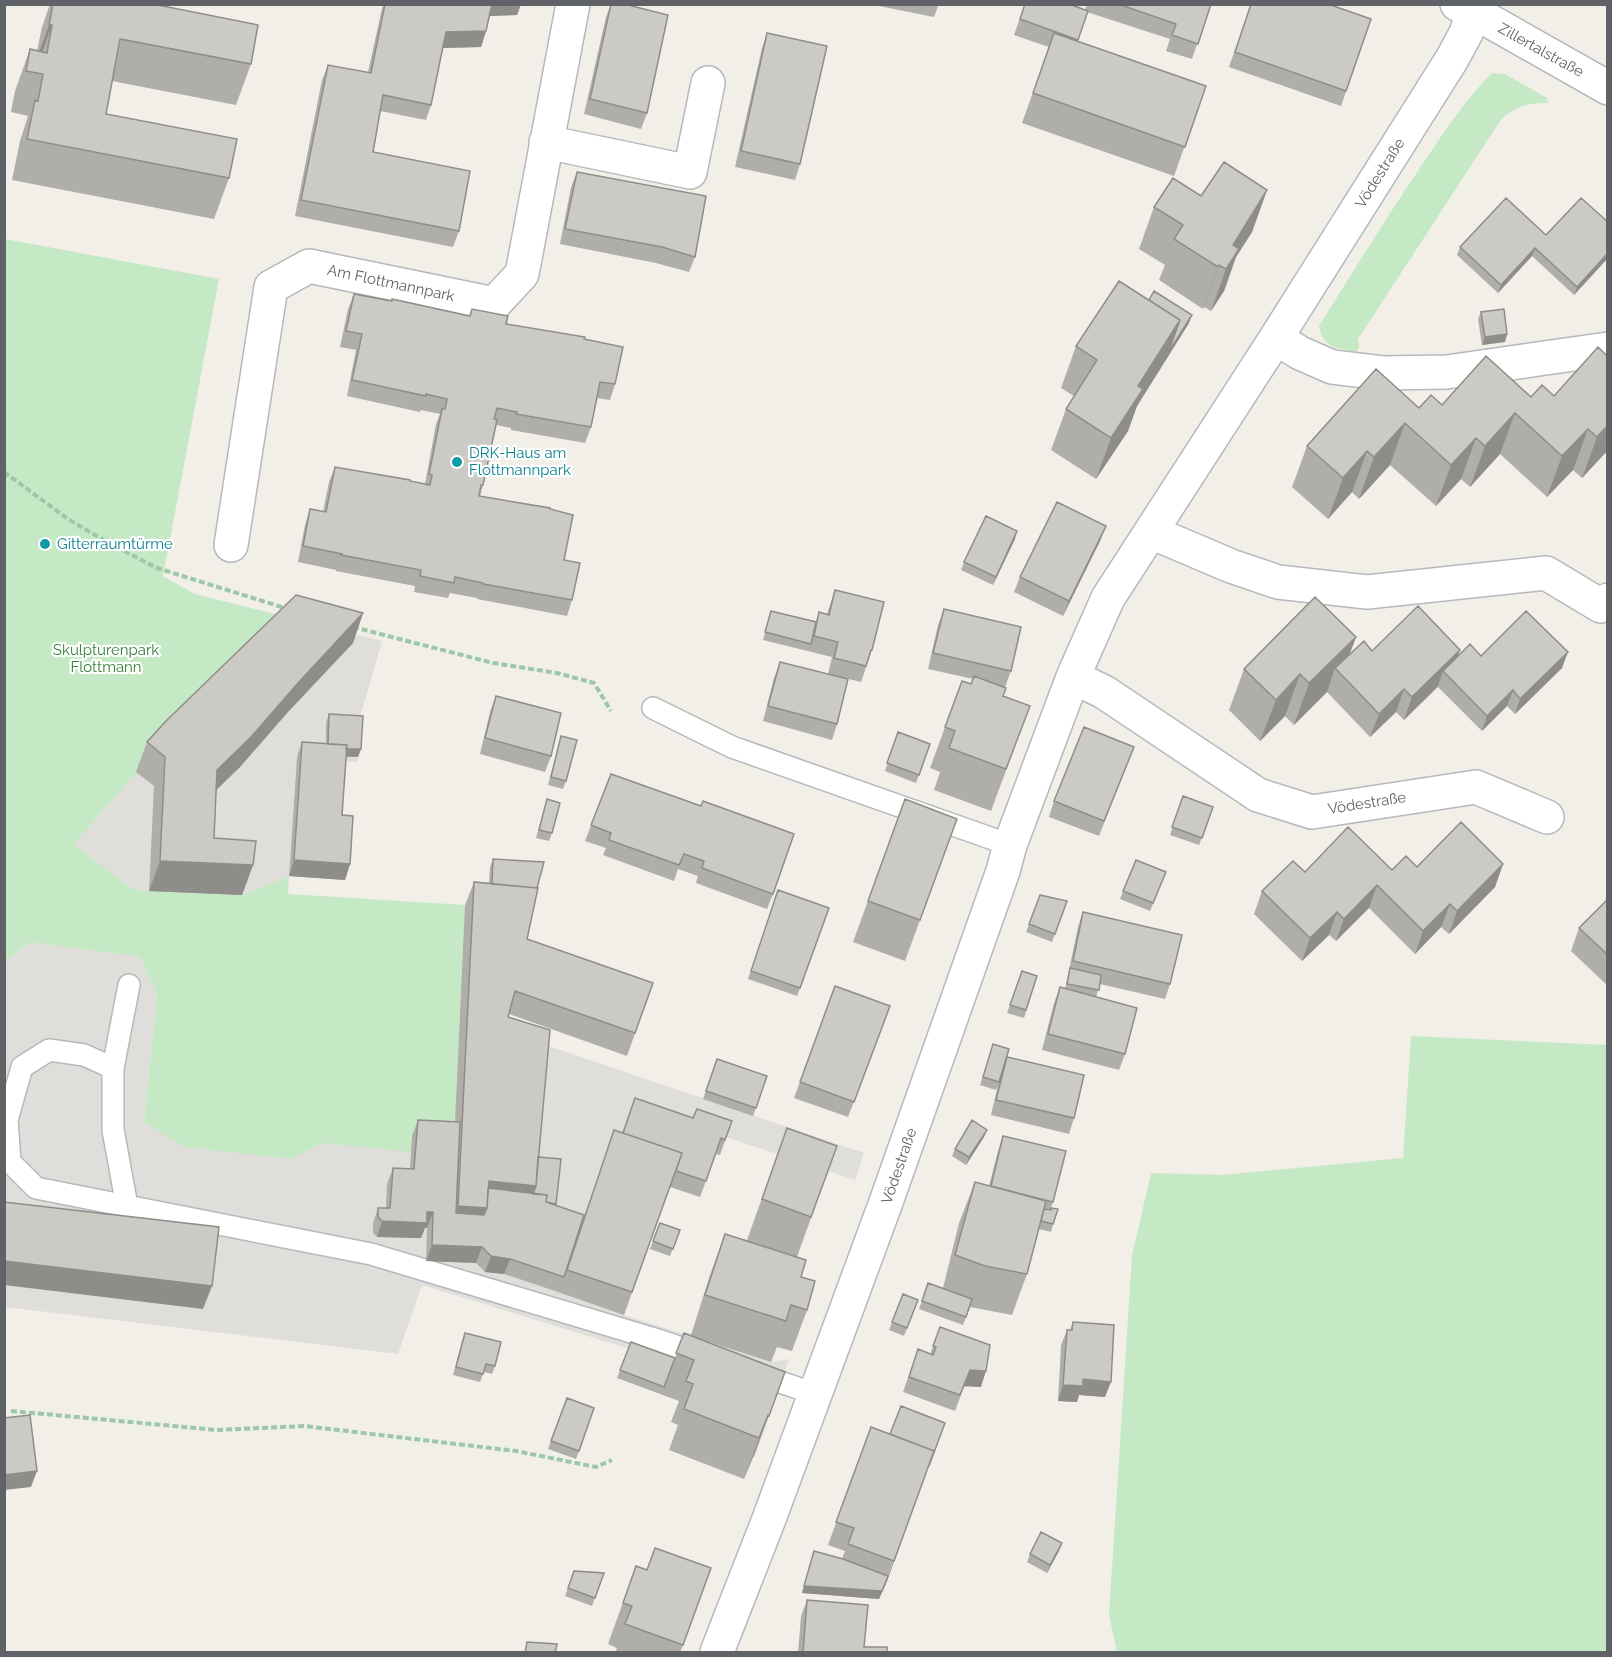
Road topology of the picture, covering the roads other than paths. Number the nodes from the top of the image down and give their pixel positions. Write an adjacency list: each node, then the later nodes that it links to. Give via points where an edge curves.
1 (573, 4): 5 (street, Am Flottmannpark)
2 (1469, 7): 4 (street, Zillertalstraße); 6 (street, Vödestraße, via 1466,33 1452,59)
3 (708, 83): 5 (street, via 690,172)
4 (1608, 88)
5 (546, 142): 9 (street, Am Flottmannpark, via 522,274 494,304 309,266 271,287)
6 (1276, 338): 7 (street, via 1332,367 1383,373 1447,372); 8 (street, Vödestraße)
7 (1608, 349)
8 (1151, 531): 10 (street, via 1278,582 1367,592 1546,573 1601,606); 11 (street, Vödestraße, via 1108,598)
9 (231, 545)
10 (1608, 600)
11 (1073, 677): 13 (street, Vödestraße, via 1104,692 1258,795 1312,812 1476,787); 14 (street, Vödestraße)
12 (653, 708): 14 (lane, via 732,747)
13 (1547, 817)
14 (1010, 845): 18 (street, Vödestraße)
15 (129, 985): 16 (lane)
16 (113, 1068): 17 (lane, via 113,1130); 17 (lane, via 84,1055 49,1050 22,1067 7,1120 10,1162 36,1188)
17 (127, 1206): 18 (lane, via 371,1254 658,1340)
18 (815, 1394): 19 (street, Vödestraße)
19 (717, 1653)

